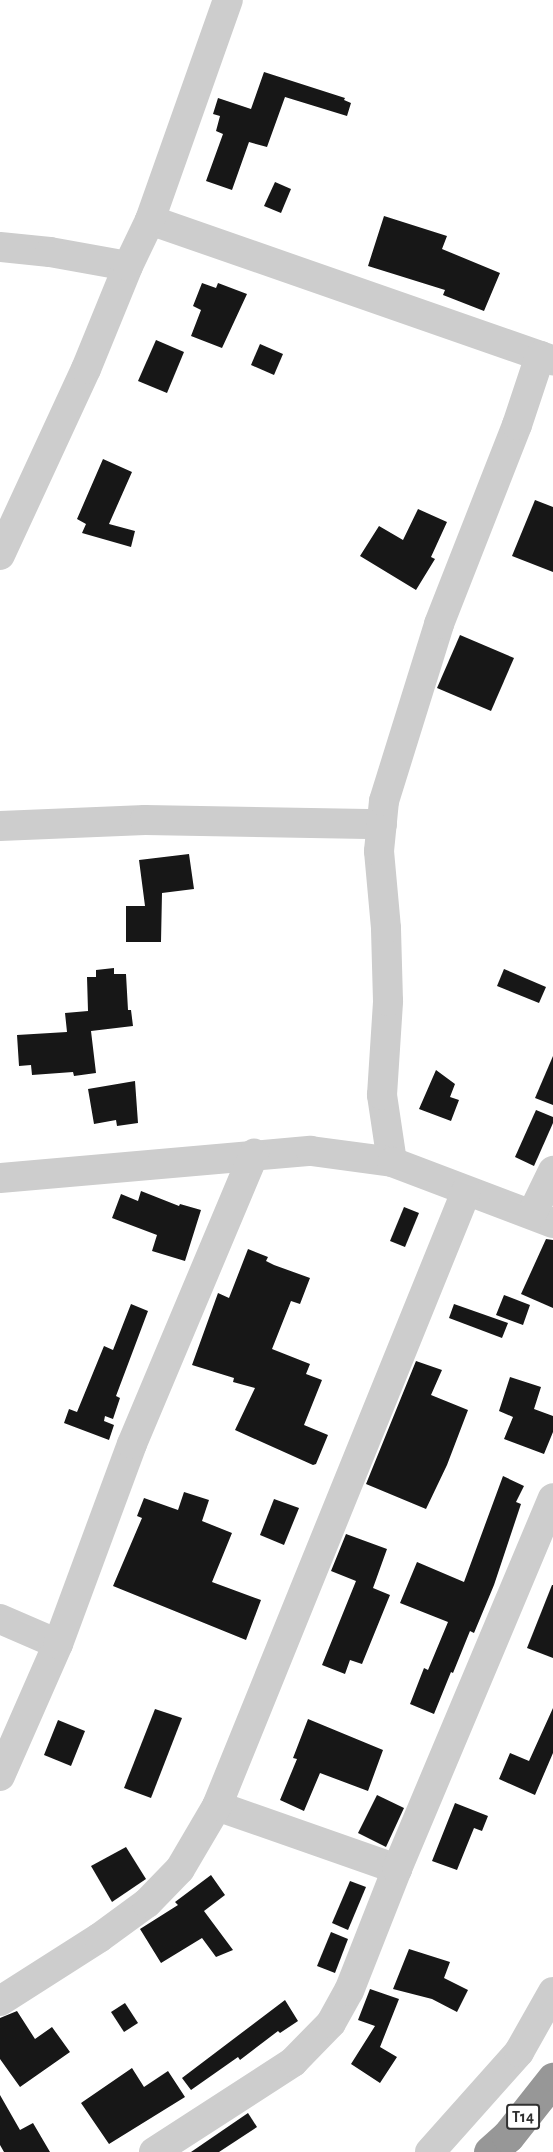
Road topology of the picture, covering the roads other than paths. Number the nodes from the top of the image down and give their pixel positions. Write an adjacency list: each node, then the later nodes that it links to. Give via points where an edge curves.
1 (228, 0): 2 (street)
2 (150, 220): 4 (street); 5 (street)
3 (0, 247): 4 (street)
4 (128, 266): 6 (street, via 86,369)
5 (547, 358): 7 (street, via 439,624 384,801)
6 (0, 555)
7 (382, 824): 8 (street, via 145,820); 10 (street, via 379,851 388,1000 382,1095)
8 (0, 826)
9 (254, 1154): 10 (street, via 312,1151); 12 (street); 17 (street, via 132,1444)
10 (392, 1162): 13 (street)
11 (553, 1171): 14 (street)
12 (0, 1178)
13 (466, 1192): 14 (street); 19 (street)
14 (543, 1219)
15 (553, 1498): 20 (street)
16 (0, 1619): 17 (street)
17 (58, 1644): 18 (street)
18 (0, 1776)
19 (217, 1806): 20 (street); 22 (street, via 180,1869 147,1904)
20 (397, 1869): 24 (street, via 349,1991 331,2023 293,2062)
21 (553, 1992): 25 (street, via 519,2052)
22 (0, 2001)
23 (553, 2079): 26 (highway, T14, via 508,2136)
24 (154, 2152)
25 (430, 2152)
26 (490, 2152)

